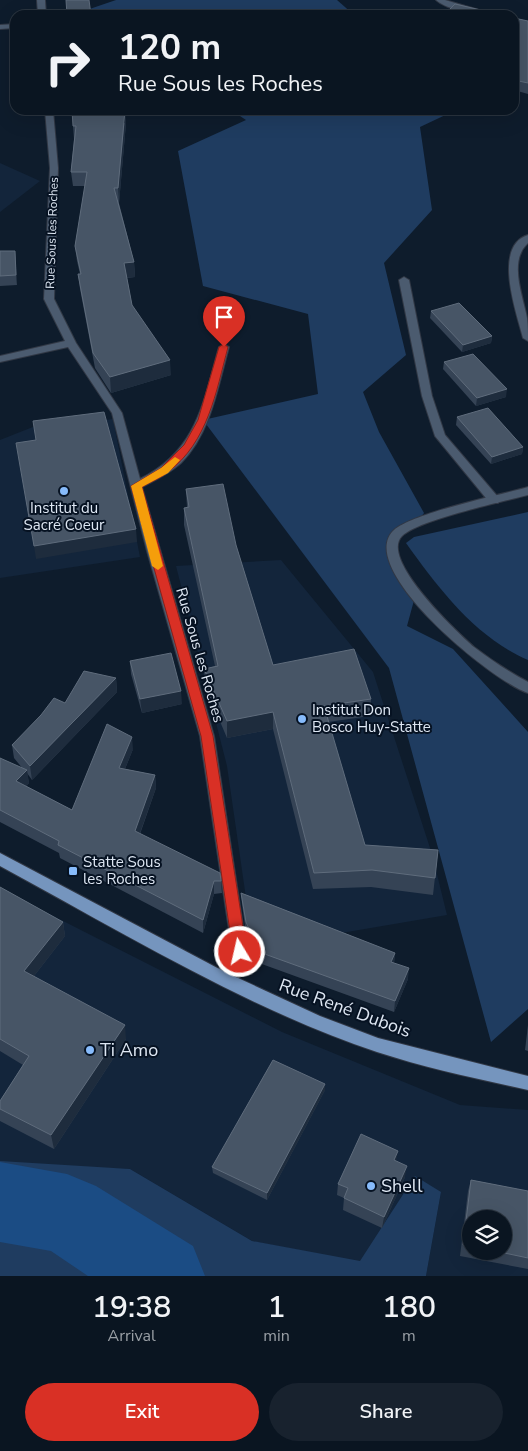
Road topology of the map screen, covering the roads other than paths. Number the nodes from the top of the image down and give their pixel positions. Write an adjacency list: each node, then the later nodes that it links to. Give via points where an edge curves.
1 (440, 0): 2 (street)
2 (471, 10)
3 (49, 115): 7 (street, Rue Sous les Roches, via 54,168 49,300)
4 (528, 238): 6 (street, via 513,254 512,272)
5 (404, 280): 12 (street, via 427,396 440,436)
6 (528, 338)
7 (71, 343): 9 (street); 10 (street, Rue Sous les Roches, via 116,413)
8 (224, 347): 10 (street, via 203,420 188,447 164,470)
9 (0, 359)
10 (136, 486): 15 (street, Rue Sous les Roches, via 207,736 240,952)
11 (528, 491): 12 (street)
12 (494, 500): 13 (street, via 399,531 392,544 392,553 416,593 454,636 508,678)
13 (528, 688)
14 (0, 859): 15 (main road, Rue René Dubois)
15 (220, 977): 16 (main road, Rue René Dubois, via 315,1021 378,1045)
16 (528, 1083)

